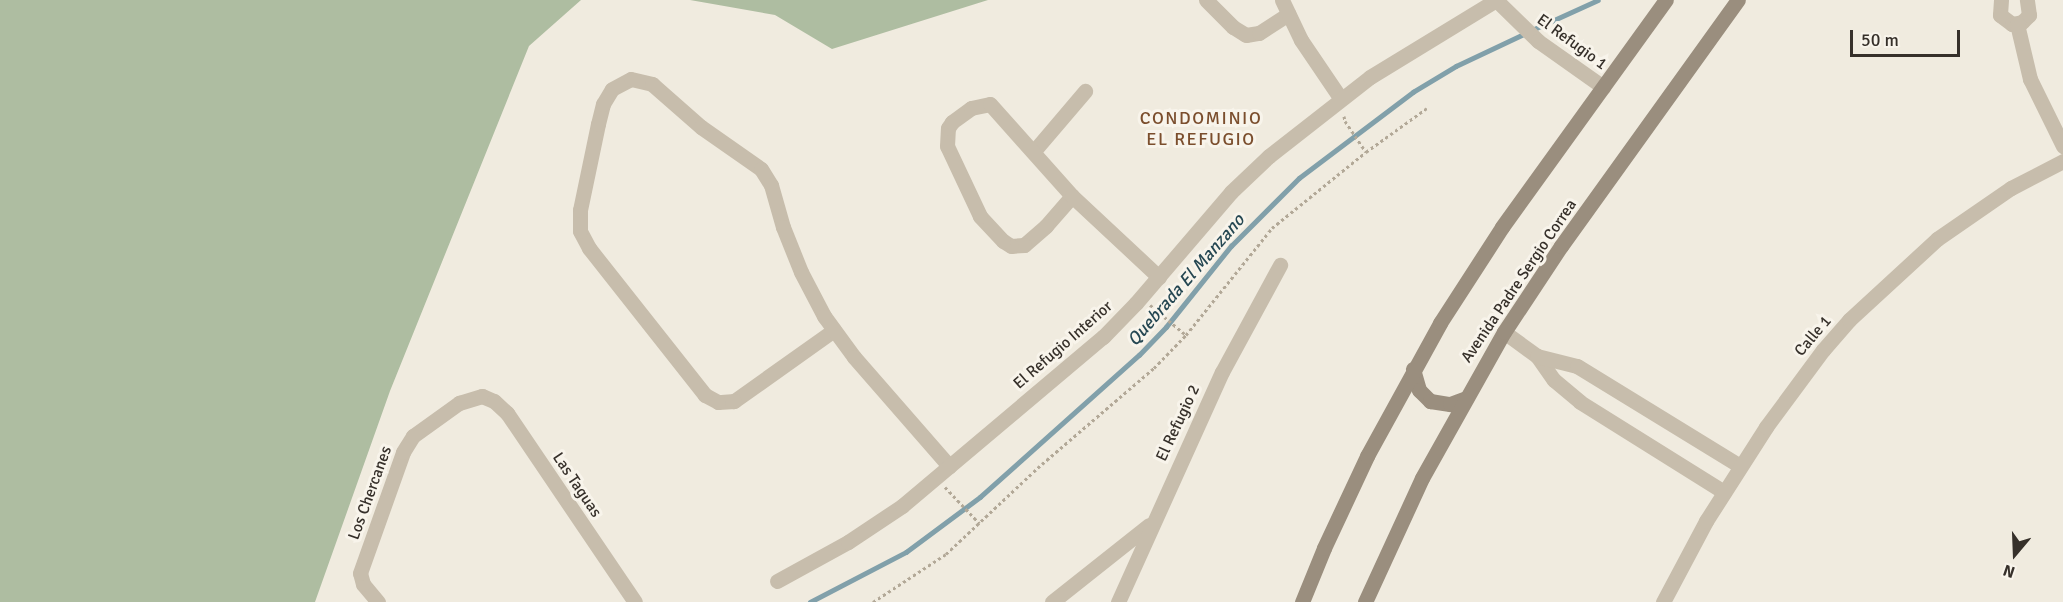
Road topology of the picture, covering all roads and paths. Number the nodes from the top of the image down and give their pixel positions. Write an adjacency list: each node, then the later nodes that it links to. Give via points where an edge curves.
1 (1206, 0): 7 (street, via 1246,35 1259,33)
2 (1496, 0): 9 (street, El Refugio 1, via 1538,41); 11 (street, El Refugio Interior, via 1397,59)
3 (1666, 0): 9 (street)
4 (1738, 0): 23 (street, Avenida Padre Sergio Correa, via 1561,246)
5 (2001, 0): 8 (street, via 2000,15)
6 (2028, 0): 8 (street, via 2029,15)
7 (1285, 7): 11 (street, via 1312,58)
8 (2017, 24): 14 (street, via 2030,79)
9 (1603, 87): 26 (street, via 1502,227)
10 (1085, 91): 15 (street)
11 (1341, 99): 20 (street, El Refugio Interior, via 1251,173)
12 (1428, 108): 16 (path)
13 (1345, 121): 16 (path)
14 (2063, 146)
15 (1034, 151): 18 (street); 18 (street, via 990,104 971,108 948,128 947,146 980,216 1011,246 1024,245)
16 (1366, 152): 24 (path, via 1272,228)
17 (2063, 160): 30 (street, Calle 1, via 1961,221 1877,292 1823,350)
18 (1072, 196): 20 (street)
19 (1280, 265): 34 (street, El Refugio 2, via 1236,342)
20 (1159, 277): 29 (street, El Refugio Interior, via 1102,337)
21 (1158, 311): 24 (path)
22 (834, 330): 22 (street, via 801,272 771,185 761,169 695,123 652,84 631,79 612,89 599,117 580,210 580,231 589,248 705,395 718,402 734,400); 29 (street)
23 (1504, 333): 25 (street); 28 (street, Avenida Padre Sergio Correa)
24 (1186, 335): 33 (path)
25 (1537, 356): 30 (street, via 1577,366); 31 (street, via 1571,395)
26 (1413, 369): 28 (street, via 1419,390 1430,401 1450,404); 41 (street, via 1345,501)
27 (482, 396): 36 (street, Los Chercanes, via 459,402 413,436 403,452 360,573 363,584); 37 (street, Las Taguas, via 507,413)
28 (1464, 399): 42 (street, Avenida Padre Sergio Correa, via 1399,525)
29 (949, 466): 35 (street, El Refugio Interior, via 876,525)
30 (1740, 466): 31 (street, Calle 1)
31 (1724, 492): 43 (street, Calle 1)
32 (958, 500): 33 (path)
33 (980, 523): 38 (path, via 946,554)
34 (1152, 523): 39 (street); 40 (street, El Refugio 2)
35 (777, 581)
36 (378, 602)
37 (635, 602)
38 (873, 602)
39 (1052, 602)
40 (1118, 602)
41 (1302, 602)
42 (1365, 602)
43 (1663, 602)

